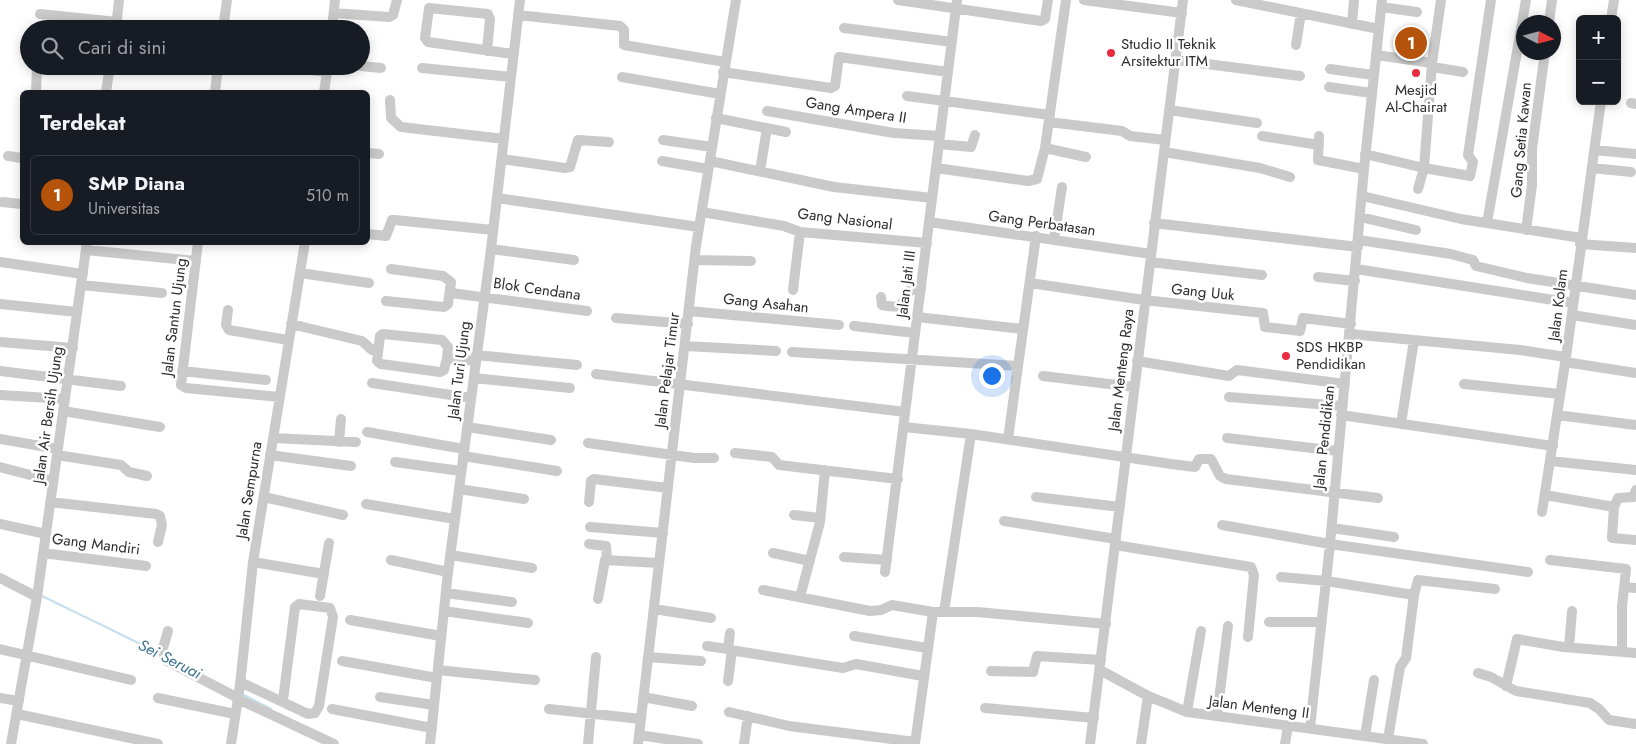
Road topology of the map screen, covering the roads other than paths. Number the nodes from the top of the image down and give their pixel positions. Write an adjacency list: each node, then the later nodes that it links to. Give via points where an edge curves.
1 (119, 0): 30 (street)
2 (227, 0): 31 (street)
3 (335, 0): 25 (street)
4 (397, 0): 25 (street, via 394,15 389,17)
5 (520, 0): 26 (street, Jalan Turi Ujung)
6 (736, 0): 45 (street, Jalan Pelajar Timur)
7 (898, 0): 19 (street)
8 (1048, 0): 19 (street, via 1045,19 1041,21)
9 (1066, 0): 73 (street)
10 (1084, 0): 22 (street)
11 (1183, 0): 22 (street, Jalan Menteng Raya)
12 (1236, 0): 23 (street)
13 (1354, 0): 33 (street)
14 (1442, 0): 43 (street)
15 (1491, 0): 99 (street, via 1468,155 1472,162 1470,176)
16 (1526, 0): 116 (street)
17 (1552, 0): 27 (street)
18 (1614, 0): 28 (street)
19 (957, 4): 36 (street, Jalan Jati III)
20 (1381, 4): 21 (street); 35 (street, Jalan Pendidikan)
21 (1417, 12)
22 (1182, 13): 41 (street, Jalan Menteng Raya)
23 (1301, 13): 33 (street); 37 (street)
24 (40, 14): 29 (street)
25 (334, 14): 32 (street)
26 (518, 15): 39 (street, Jalan Turi Ujung); 45 (street, via 620,26 624,30 624,45)
27 (1550, 15)
28 (1612, 15)
29 (78, 20)
30 (117, 20)
31 (224, 20)
32 (333, 20)
33 (1352, 24): 35 (street)
34 (844, 28): 36 (street)
35 (1378, 29): 40 (street, Jalan Pendidikan)
36 (952, 42): 49 (street, Jalan Jati III)
37 (1296, 45)
38 (487, 51): 38 (street, via 428,42 425,38 429,8 488,14); 39 (street)
39 (513, 54): 57 (street, Jalan Turi Ujung)
40 (1376, 55): 43 (street); 55 (street, Jalan Pendidikan)
41 (1176, 60): 56 (street); 70 (street, Jalan Menteng Raya)
42 (1544, 60): 120 (street, Gang Setia Kawan, via 1532,149 1532,185)
43 (1432, 65): 50 (street); 99 (street)
44 (370, 67): 46 (street)
45 (724, 67): 49 (street, via 831,88 835,86 839,57); 65 (street, Jalan Pelajar Timur)
46 (381, 68)
47 (422, 68): 57 (street)
48 (1330, 69): 55 (street)
49 (948, 72): 68 (street, Jalan Jati III)
50 (1463, 72)
51 (37, 75): 60 (street)
52 (109, 75): 61 (street)
53 (216, 75): 62 (street)
54 (327, 75): 63 (street)
55 (1374, 75): 64 (street, Jalan Pendidikan)
56 (1300, 76)
57 (511, 77): 79 (street, Jalan Turi Ujung)
58 (622, 78): 65 (street)
59 (1329, 87): 64 (street)
60 (36, 90)
61 (106, 90)
62 (215, 90)
63 (324, 90)
64 (1372, 93): 90 (street, Jalan Pendidikan)
65 (720, 94): 72 (street, Jalan Pelajar Timur)
66 (907, 96): 68 (street)
67 (390, 100): 79 (street, via 391,118 401,127)
68 (944, 100): 73 (street); 81 (street, Jalan Jati III)
69 (1600, 105): 86 (street, Jalan Kolam)
70 (1169, 110): 74 (street); 82 (street, Jalan Menteng Raya)
71 (767, 111): 81 (street, Gang Ampera II)
72 (716, 118): 75 (street); 84 (street, Jalan Pelajar Timur)
73 (1049, 118): 82 (street, via 1122,131 1130,136); 85 (street)
74 (1257, 123)
75 (767, 128): 76 (street); 102 (street)
76 (786, 132)
77 (975, 135): 81 (street, Gang Ampera II, via 972,147)
78 (1262, 136): 101 (street, via 1319,141 1318,160)
79 (504, 139): 95 (street, Jalan Turi Ujung)
80 (663, 140): 84 (street)
81 (940, 140): 98 (street, Jalan Jati III)
82 (1165, 140): 87 (street, Jalan Menteng Raya)
83 (609, 142): 95 (street, via 578,140 572,162 565,168)
84 (712, 147): 97 (street, Jalan Pelajar Timur)
85 (1045, 148): 93 (street); 98 (street, via 1038,177 1033,181)
86 (1594, 150): 91 (street); 100 (street, Jalan Kolam)
87 (1164, 152): 104 (street, via 1260,168); 115 (street, Jalan Menteng Raya)
88 (370, 153): 89 (street)
89 (379, 154)
90 (1366, 154): 99 (street); 101 (street, Jalan Pendidikan)
91 (1636, 154)
92 (8, 156): 94 (street)
93 (1086, 157)
94 (20, 158)
95 (502, 158): 108 (street, Jalan Turi Ujung)
96 (662, 162): 97 (street)
97 (709, 165): 102 (street); 112 (street, Jalan Pelajar Timur)
98 (936, 168): 109 (street, Jalan Jati III)
99 (1424, 168): 106 (street)
100 (1592, 168): 103 (street); 125 (street, Jalan Kolam)
101 (1364, 169): 107 (street, Jalan Pendidikan)
102 (760, 171): 109 (street, via 834,187)
103 (1631, 172)
104 (1290, 177)
105 (1062, 187): 124 (street)
106 (1418, 189)
107 (1362, 196): 113 (street, Jalan Pendidikan); 116 (street)
108 (497, 198): 117 (street); 118 (street, Jalan Turi Ujung)
109 (932, 198): 114 (street, Jalan Jati III)
110 (2, 202): 111 (street)
111 (20, 204)
112 (702, 212): 117 (street, Jalan Pelajar Timur); 121 (street, Gang Nasional, via 784,226)
113 (1360, 217): 119 (street); 127 (street, Jalan Pendidikan)
114 (929, 222): 123 (street, Gang Perbatasan); 126 (street, Jalan Jati III)
115 (1154, 223): 127 (street); 133 (street, Jalan Menteng Raya)
116 (1488, 223): 120 (street)
117 (699, 227): 135 (street, Jalan Pelajar Timur)
118 (492, 230): 122 (street, via 392,220 386,236); 132 (street, Jalan Turi Ujung)
119 (1416, 230)
120 (1526, 230): 125 (street)
121 (800, 232): 126 (street, Gang Nasional); 150 (street)
122 (370, 234)
123 (1036, 236): 124 (street, Gang Perbatasan); 147 (street)
124 (1054, 239): 133 (street, Gang Perbatasan)
125 (1581, 241): 131 (street); 149 (street, Jalan Kolam)
126 (927, 243): 151 (street, Jalan Jati III)
127 (1358, 243): 140 (street, Jalan Pendidikan); 149 (street, via 1451,254 1473,260 1476,266)
128 (198, 245): 136 (street, Jalan Santun Ujung)
129 (305, 245): 142 (street, Jalan Sempurna)
130 (87, 246): 136 (street); 141 (street, Jalan Air Bersih Ujung)
131 (1636, 248)
132 (491, 249): 134 (street); 155 (street, Jalan Turi Ujung)
133 (1150, 258): 143 (street, Gang Perbatasan); 157 (street, Jalan Menteng Raya)
134 (574, 260)
135 (695, 260): 137 (street); 163 (street, Jalan Pelajar Timur)
136 (196, 261): 192 (street, Jalan Santun Ujung)
137 (751, 261)
138 (0, 262): 141 (street)
139 (391, 270): 153 (street, via 443,276 451,282)
140 (1356, 270): 145 (street, Jalan Pendidikan); 159 (street)
141 (83, 274): 148 (street, Jalan Air Bersih Ujung)
142 (300, 274): 146 (street); 168 (street, Jalan Sempurna)
143 (1262, 275)
144 (1318, 277): 145 (street)
145 (1355, 281): 174 (street, Jalan Pendidikan)
146 (369, 283)
147 (1030, 283): 157 (street, Gang Uuk); 173 (street)
148 (81, 285): 152 (street); 164 (street, Jalan Air Bersih Ujung)
149 (1575, 285): 154 (street); 159 (street, Jalan Kolam)
150 (793, 290)
151 (921, 290): 156 (street, via 910,290 903,305 899,306 882,305); 166 (street, Jalan Jati III)
152 (162, 293)
153 (451, 293): 155 (street, Blok Cendana); 158 (street, via 444,307)
154 (1636, 295)
155 (484, 297): 162 (street, Blok Cendana); 185 (street, Jalan Turi Ujung)
156 (881, 297)
157 (1144, 300): 174 (street, Gang Uuk, via 1263,313 1265,327 1299,332 1304,318); 188 (street, Jalan Menteng Raya)
158 (386, 302)
159 (1573, 303): 165 (street, Jalan Kolam)
160 (0, 304): 164 (street)
161 (228, 310): 176 (street, via 228,330)
162 (587, 311)
163 (689, 311): 169 (street, Jalan Pelajar Timur); 170 (street, Gang Asahan)
164 (77, 312): 180 (street, Jalan Air Bersih Ujung)
165 (1572, 315): 171 (street); 187 (street, Jalan Kolam)
166 (917, 317): 173 (street); 175 (street, Jalan Jati III)
167 (616, 318): 169 (street)
168 (291, 324): 176 (street, Jalan Sempurna); 181 (street, via 362,341)
169 (688, 324): 179 (street, Jalan Pelajar Timur)
170 (839, 325)
171 (1636, 325)
172 (854, 326): 175 (street)
173 (1023, 329): 190 (street)
174 (1351, 329): 177 (street); 200 (street, Jalan Pendidikan)
175 (915, 333): 186 (street, Jalan Jati III)
176 (288, 340): 208 (street, Jalan Sempurna)
177 (1414, 340): 187 (street, via 1520,350); 217 (street)
178 (0, 342): 180 (street)
179 (685, 346): 182 (street); 202 (street, Jalan Pelajar Timur)
180 (73, 348): 196 (street, Jalan Air Bersih Ujung)
181 (372, 350)
182 (776, 351)
183 (792, 352): 186 (street)
184 (447, 358): 184 (street, via 444,370 440,372 381,364 377,361 380,336 442,340 448,347); 185 (street)
185 (476, 358): 189 (street); 197 (street, Jalan Turi Ujung)
186 (912, 358): 190 (street); 214 (street, Jalan Jati III)
187 (1566, 360): 193 (street); 206 (street, Jalan Kolam)
188 (1137, 362): 200 (street, via 1228,376 1237,370); 204 (street, Jalan Menteng Raya)
189 (577, 365)
190 (1018, 366): 227 (street)
191 (0, 371): 196 (street)
192 (182, 371): 198 (street); 208 (street, Jalan Santun Ujung, via 181,385 186,388)
193 (1636, 373)
194 (596, 374): 202 (street)
195 (1043, 376): 204 (street)
196 (68, 378): 203 (street); 211 (street, Jalan Air Bersih Ujung)
197 (474, 378): 205 (street); 210 (street, Jalan Turi Ujung)
198 (266, 380)
199 (372, 383): 210 (street)
200 (1345, 384): 213 (street, Jalan Pendidikan)
201 (1464, 384): 206 (street)
202 (680, 385): 214 (street); 238 (street, Jalan Pelajar Timur)
203 (121, 386)
204 (1134, 387): 240 (street, Jalan Menteng Raya)
205 (570, 388)
206 (1560, 394): 215 (street, Jalan Kolam)
207 (0, 395): 211 (street)
208 (279, 396): 224 (street, Jalan Sempurna)
209 (1229, 397): 213 (street)
210 (471, 398): 220 (street, Jalan Turi Ujung)
211 (65, 399): 212 (street, Jalan Air Bersih Ujung)
212 (63, 411): 219 (street); 234 (street, Jalan Air Bersih Ujung)
213 (1342, 411): 217 (street); 233 (street, Jalan Pendidikan)
214 (905, 412): 221 (street, Jalan Jati III)
215 (1557, 415): 218 (street); 232 (street, Jalan Kolam)
216 (341, 419): 229 (street)
217 (1401, 424): 232 (street)
218 (1636, 426)
219 (160, 427)
220 (467, 427): 228 (street); 235 (street, Jalan Turi Ujung)
221 (904, 427): 223 (street); 250 (street, Jalan Jati III)
222 (367, 432): 235 (street)
223 (971, 434): 227 (street); 321 (street)
224 (272, 438): 229 (street); 237 (street, Jalan Sempurna)
225 (1226, 438): 233 (street)
226 (0, 439): 234 (street)
227 (1008, 439): 240 (street)
228 (550, 440)
229 (339, 442): 230 (street)
230 (356, 442)
231 (588, 443): 238 (street)
232 (1553, 446): 242 (street, Jalan Kolam)
233 (1337, 451): 255 (street, Jalan Pendidikan)
234 (58, 452): 249 (street, via 121,465 129,472); 251 (street, Jalan Air Bersih Ujung)
235 (464, 452): 247 (street, Jalan Turi Ujung); 248 (street)
236 (735, 453): 245 (street, via 772,457 779,465)
237 (270, 454): 243 (street); 257 (street, Jalan Sempurna)
238 (672, 454): 239 (street); 252 (street, Jalan Pelajar Timur)
239 (714, 458)
240 (1125, 458): 255 (street, via 1195,467 1200,459 1211,459 1220,476 1226,479); 264 (street, Jalan Menteng Raya)
241 (395, 462): 247 (street)
242 (1550, 462): 246 (street); 256 (street, Jalan Kolam)
243 (351, 466)
244 (0, 467): 251 (street)
245 (825, 470): 250 (street); 270 (street)
246 (1636, 470)
247 (461, 471): 253 (street, Jalan Turi Ujung)
248 (557, 471)
249 (147, 476)
250 (898, 479): 291 (street, Jalan Jati III)
251 (53, 480): 261 (street, Jalan Air Bersih Ujung)
252 (668, 488): 262 (street, via 594,479 591,481); 276 (street, Jalan Pelajar Timur)
253 (459, 489): 259 (street); 269 (street, Jalan Turi Ujung)
254 (1636, 490): 265 (street, via 1633,497 1618,498)
255 (1333, 492): 260 (street); 275 (street, Jalan Pendidikan)
256 (1545, 495): 265 (street); 266 (street, Jalan Kolam)
257 (264, 497): 267 (street); 294 (street, Jalan Sempurna)
258 (1036, 497): 264 (street)
259 (524, 498)
260 (1378, 498)
261 (50, 502): 277 (street, Jalan Air Bersih Ujung); 280 (street, via 156,514 162,520)
262 (589, 502)
263 (366, 504): 269 (street)
264 (1120, 507): 281 (street, Jalan Menteng Raya)
265 (1614, 507): 279 (street, via 1612,538)
266 (1542, 512)
267 (343, 515)
268 (794, 515): 270 (street)
269 (455, 518): 287 (street, Jalan Turi Ujung)
270 (820, 518): 293 (street)
271 (1004, 521): 281 (street)
272 (0, 524): 277 (street)
273 (1222, 525): 284 (street)
274 (590, 527): 276 (street)
275 (1332, 528): 278 (street); 284 (street, Jalan Pendidikan)
276 (663, 533): 295 (street, Jalan Pelajar Timur)
277 (46, 534): 285 (street, Jalan Air Bersih Ujung)
278 (1394, 537)
279 (1636, 540)
280 (158, 542)
281 (1115, 542): 327 (street, Jalan Menteng Raya); 334 (street, via 1252,567)
282 (329, 543): 302 (street)
283 (589, 544): 289 (street, via 606,546)
284 (1330, 544): 301 (street); 305 (street, Jalan Pendidikan)
285 (43, 553): 296 (street, Gang Mandiri); 311 (street, Jalan Air Bersih Ujung)
286 (773, 553): 293 (street)
287 (450, 555): 297 (street); 299 (street, Jalan Turi Ujung)
288 (844, 557): 291 (street)
289 (607, 559): 295 (street); 314 (street, via 603,561)
290 (391, 560): 299 (street)
291 (887, 560): 300 (street, Jalan Jati III)
292 (1550, 560): 298 (street)
293 (810, 561): 315 (street)
294 (253, 562): 302 (street); 356 (street, Jalan Sempurna)
295 (659, 563): 317 (street, Jalan Pelajar Timur)
296 (146, 566)
297 (532, 568)
298 (1631, 570): 306 (street)
299 (448, 572): 310 (street, Jalan Turi Ujung)
300 (885, 572)
301 (1528, 572)
302 (324, 574): 313 (street)
303 (1281, 576): 305 (street)
304 (0, 578): 311 (street)
305 (1326, 581): 312 (street); 325 (street, Jalan Pendidikan)
306 (1624, 587): 307 (street); 340 (street)
307 (1636, 588)
308 (1495, 589): 312 (street, via 1419,580)
309 (763, 590): 315 (street)
310 (446, 593): 316 (street); 318 (street, Jalan Turi Ujung)
311 (37, 595): 342 (street, Jalan Air Bersih Ujung)
312 (1414, 595): 386 (street, via 1406,658 1400,669)
313 (320, 596)
314 (598, 598)
315 (800, 598): 320 (street, via 870,611 892,605)
316 (512, 602)
317 (654, 610): 322 (street); 343 (street, Jalan Pelajar Timur)
318 (444, 611): 326 (street); 332 (street, Jalan Turi Ujung)
319 (1572, 611): 336 (street)
320 (933, 612): 321 (street); 337 (street)
321 (944, 612): 327 (street)
322 (711, 618)
323 (350, 620): 332 (street)
324 (1269, 622): 325 (street)
325 (1322, 622): 383 (street, Jalan Pendidikan)
326 (528, 623)
327 (1106, 624): 347 (street, Jalan Menteng Raya)
328 (1228, 626): 377 (street)
329 (168, 631): 363 (street, via 163,654)
330 (1201, 631): 372 (street)
331 (730, 633): 339 (street)
332 (441, 636): 350 (street, Jalan Turi Ujung)
333 (854, 636): 337 (street)
334 (1248, 637)
335 (707, 646): 339 (street)
336 (1569, 647): 340 (street); 357 (street, via 1516,639)
337 (927, 648): 351 (street)
338 (0, 649): 342 (street)
339 (730, 650): 351 (street, via 843,668 856,664); 355 (street)
340 (1622, 651): 341 (street)
341 (1636, 653)
342 (27, 654): 352 (street); 365 (street, Jalan Air Bersih Ujung)
343 (648, 656): 346 (street); 362 (street, Jalan Pelajar Timur)
344 (596, 657): 373 (street)
345 (342, 661): 350 (street)
346 (701, 661)
347 (1101, 665): 348 (street, via 1037,656 1032,673); 358 (street, Jalan Menteng II); 378 (street, Jalan Menteng Raya)
348 (991, 671)
349 (1478, 673): 357 (street)
350 (438, 674): 353 (street); 366 (street, Jalan Turi Ujung)
351 (923, 676): 388 (street)
352 (131, 680)
353 (536, 680)
354 (1374, 680): 384 (street)
355 (728, 681)
356 (240, 683): 363 (street, Jalan Sempurna); 364 (street)
357 (1506, 686): 380 (street, via 1522,692 1590,704 1609,720)
358 (1148, 696): 372 (street, Jalan Menteng II); 398 (street)
359 (380, 697): 366 (street)
360 (0, 698): 365 (street)
361 (158, 698): 375 (street)
362 (643, 698): 367 (street); 379 (street, Jalan Pelajar Timur)
363 (241, 700): 375 (street, Jalan Sempurna); 392 (street)
364 (283, 700): 364 (street, via 295,607 299,604 330,608 333,617 317,710 308,714)
365 (19, 701): 374 (street, Jalan Air Bersih Ujung)
366 (434, 705): 382 (street, Jalan Turi Ujung)
367 (692, 706)
368 (985, 708): 378 (street)
369 (332, 709): 382 (street)
370 (549, 709): 373 (street)
371 (729, 712): 376 (street)
372 (1187, 712): 377 (street, Jalan Menteng II)
373 (592, 713): 379 (street); 394 (street)
374 (17, 714): 389 (street, Jalan Air Bersih Ujung); 390 (street)
375 (235, 714): 391 (street, Jalan Sempurna)
376 (748, 716): 388 (street, via 789,726); 396 (street)
377 (1217, 716): 381 (street, Jalan Menteng II)
378 (1094, 718): 397 (street, Jalan Menteng Raya)
379 (641, 719): 385 (street, Jalan Pelajar Timur)
380 (1636, 724)
381 (1288, 726): 383 (street, Jalan Menteng II); 399 (street)
382 (432, 728): 393 (street, Jalan Turi Ujung)
383 (1310, 728): 384 (street, Jalan Menteng II)
384 (1365, 736): 386 (street, Jalan Menteng II)
385 (638, 740): 395 (street)
386 (1388, 740): 387 (street, Jalan Menteng II)
387 (1402, 742): 400 (street, Jalan Menteng II)
388 (915, 743)
389 (11, 744)
390 (158, 744)
391 (231, 744)
392 (334, 744)
393 (432, 744)
394 (588, 744)
395 (698, 744)
396 (744, 744)
397 (1090, 744)
398 (1141, 744)
399 (1285, 744)
400 (1423, 744)

